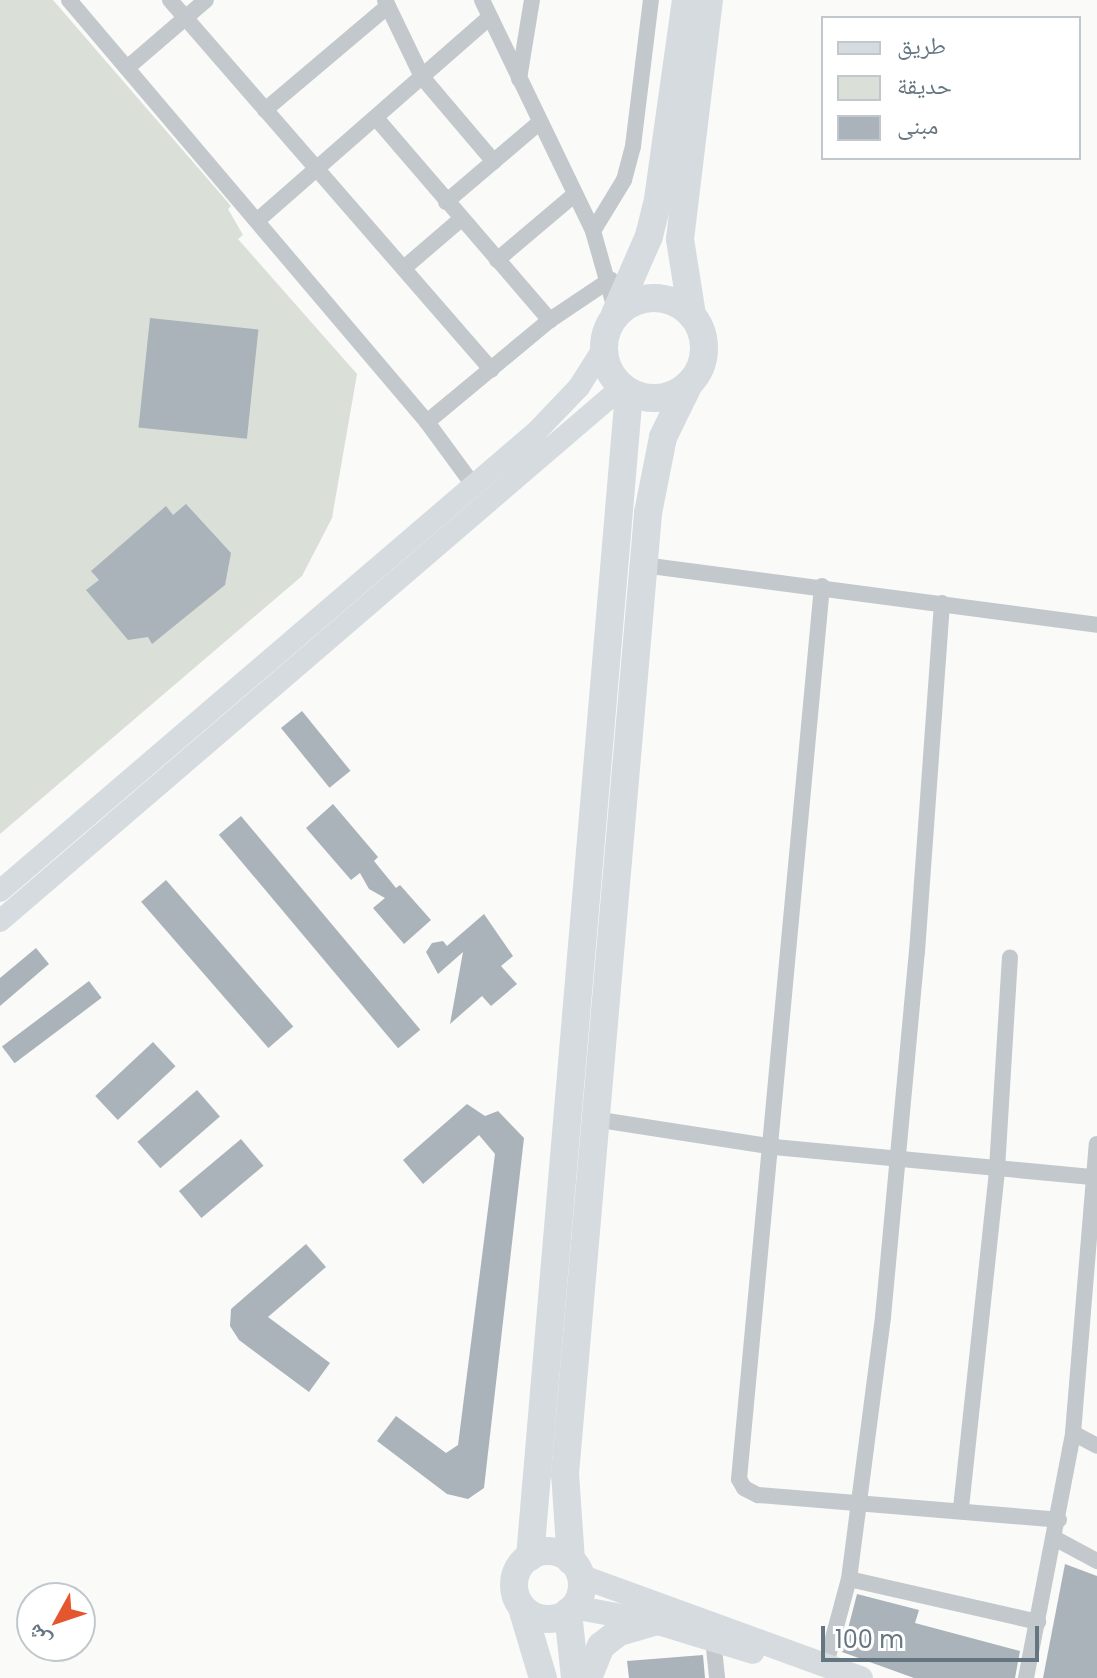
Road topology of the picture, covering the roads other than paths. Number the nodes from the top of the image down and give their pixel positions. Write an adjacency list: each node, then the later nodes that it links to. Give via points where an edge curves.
1 (69, 0): 12 (street)
2 (170, 0): 11 (street)
3 (206, 0): 11 (street)
4 (482, 0): 10 (street)
5 (532, 0): 14 (street)
6 (651, 0): 24 (street, via 633,146 624,180)
7 (686, 0): 28 (highway, via 658,199 649,236)
8 (709, 0): 29 (highway, via 682,204 680,259)
9 (387, 3): 13 (street); 15 (street)
10 (490, 17): 13 (street); 14 (street)
11 (185, 18): 12 (street); 15 (street)
12 (127, 68): 23 (street)
13 (422, 77): 16 (street); 18 (street)
14 (519, 79): 17 (street)
15 (265, 110): 19 (street)
16 (376, 118): 19 (street); 21 (street)
17 (540, 122): 18 (street); 20 (street)
18 (494, 162): 21 (street)
19 (318, 169): 23 (street); 26 (street)
20 (575, 194): 24 (street); 25 (street)
21 (446, 202): 22 (street)
22 (461, 219): 25 (street); 26 (street)
23 (258, 220): 35 (street)
24 (593, 231): 27 (street)
25 (497, 260): 30 (street)
26 (404, 268): 32 (street)
27 (611, 279): 28 (street); 30 (street)
28 (615, 314): 29 (highway, via 629,303 662,298); 31 (highway)
29 (692, 315): 33 (highway, via 704,350)
30 (550, 320): 32 (street)
31 (603, 349): 34 (highway, via 605,363); 36 (main road, via 559,411)
32 (492, 370): 35 (street)
33 (689, 384): 34 (highway, via 667,397); 37 (highway, via 658,454)
34 (626, 390): 42 (main road); 56 (highway)
35 (427, 422): 36 (street)
36 (474, 486): 41 (main road)
37 (643, 565): 38 (street); 44 (highway)
38 (822, 586): 39 (street); 46 (street)
39 (942, 603): 40 (street); 47 (street)
40 (1097, 625)
41 (0, 891)
42 (0, 921)
43 (1010, 957): 48 (street)
44 (594, 1119): 46 (street); 58 (highway, via 564,1483)
45 (1097, 1144): 49 (street)
46 (774, 1147): 47 (street); 52 (street, via 739,1479 753,1494)
47 (899, 1160): 48 (street); 52 (street)
48 (997, 1169): 49 (street); 53 (street)
49 (1092, 1177): 50 (street)
50 (1073, 1433): 51 (street); 54 (street)
51 (1097, 1446)
52 (859, 1503): 53 (street); 59 (street)
53 (961, 1508): 54 (street)
54 (1059, 1520): 55 (street)
55 (1056, 1539): 57 (street); 63 (street)
56 (530, 1557): 58 (highway, via 553,1552); 60 (highway, via 515,1577)
57 (1097, 1561)
58 (576, 1568): 61 (highway, via 581,1593); 65 (main road)
59 (849, 1579): 63 (street); 65 (street)
60 (522, 1608): 61 (highway, via 540,1618); 66 (highway)
61 (571, 1609): 62 (main road); 67 (highway)
62 (655, 1622): 64 (main road); 68 (highway, via 619,1632 601,1646)
63 (1038, 1622): 71 (street)
64 (713, 1639): 65 (main road); 69 (street)
65 (823, 1671): 70 (main road)
66 (543, 1678)
67 (575, 1678)
68 (588, 1678)
69 (717, 1678)
70 (861, 1678)
71 (1026, 1678)

